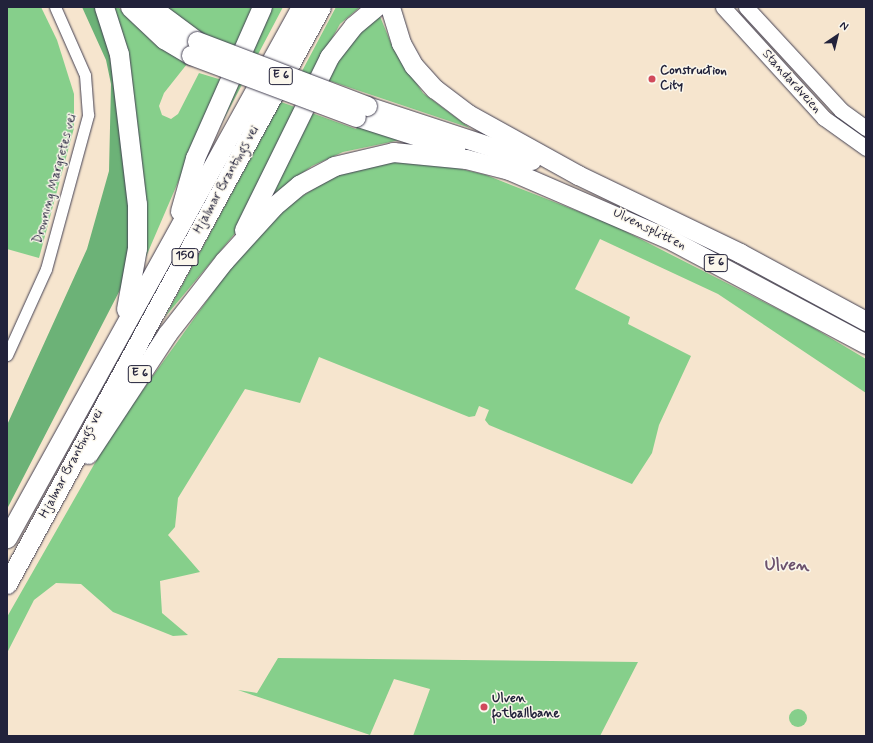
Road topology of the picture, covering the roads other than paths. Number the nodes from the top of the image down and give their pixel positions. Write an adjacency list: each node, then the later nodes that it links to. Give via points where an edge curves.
1 (55, 7): 23 (street, Dronning Margretes vei, via 84,75 89,104 87,125 45,271)
2 (104, 7): 21 (highway, via 119,54 138,217 136,255)
3 (130, 7): 12 (highway, E 6, via 164,39)
4 (151, 7): 12 (highway, E 6)
5 (262, 7): 18 (highway, via 195,158)
6 (301, 7): 18 (highway, Hjalmar Brantings vei / 150)
7 (321, 7): 24 (highway, Hjalmar Brantings vei / 150)
8 (376, 7): 19 (highway, via 352,26 329,57)
9 (390, 7): 17 (highway, E 6, via 406,53 435,89 483,123)
10 (723, 7): 15 (street, Standardveien, via 824,118)
11 (746, 7): 14 (street, Standardveien, via 841,110)
12 (194, 48): 13 (highway, E 6, bridge)
13 (364, 112): 16 (highway, E 6); 17 (highway, E 6)
14 (866, 128)
15 (866, 148)
16 (513, 171): 19 (highway, E 6, via 466,158 422,152 393,152 356,159 299,185); 22 (highway, Ulvensplitten / E 6, via 673,241)
17 (578, 175): 20 (highway, Ulvensplitten / E 6, via 740,253)
18 (174, 233): 21 (highway, Hjalmar Brantings vei / 150)
19 (237, 246): 24 (highway, E 6, via 167,334)
20 (866, 321)
21 (123, 326): 25 (highway, Hjalmar Brantings vei)
22 (866, 344)
23 (7, 355)
24 (50, 507): 26 (highway, Hjalmar Brantings vei / E 6)
25 (7, 538)
26 (7, 584)

